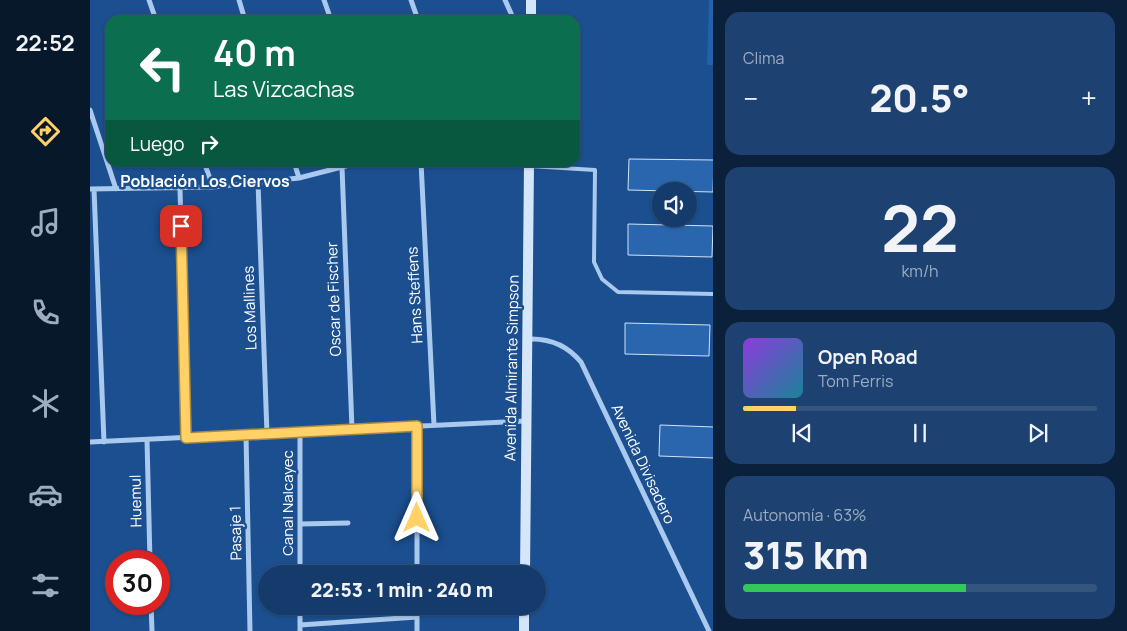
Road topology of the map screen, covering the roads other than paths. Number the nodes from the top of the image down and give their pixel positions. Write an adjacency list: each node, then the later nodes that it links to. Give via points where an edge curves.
1 (149, 0): 7 (street)
2 (239, 0): 8 (street)
3 (324, 0): 9 (street)
4 (411, 0): 10 (street)
5 (505, 0): 11 (street)
6 (531, 0): 12 (street)
7 (154, 15)
8 (244, 15)
9 (329, 15)
10 (416, 15)
11 (512, 15)
12 (531, 15)
13 (90, 110): 14 (street)
14 (105, 156)
15 (109, 167): 27 (street)
16 (206, 167): 24 (street)
17 (296, 167): 22 (street)
18 (342, 167): 22 (street); 33 (street, Oscar de Fischer)
19 (421, 167): 31 (street, Hans Steffens)
20 (529, 167): 29 (street, Avenida Almirante Simpson)
21 (562, 167): 28 (lane, via 595,170 594,262 602,280 618,292)
22 (300, 178): 23 (street)
23 (258, 182): 24 (street); 35 (street, Los Mallines)
24 (212, 187): 25 (street)
25 (180, 188): 27 (street); 37 (street)
26 (92, 189): 27 (street); 40 (street)
27 (116, 189)
28 (713, 294)
29 (528, 339): 30 (street, Avenida Almirante Simpson); 56 (street, Avenida Divisadero, via 555,342 581,362)
30 (526, 421): 31 (street); 46 (street, Avenida Almirante Simpson)
31 (434, 425): 32 (street)
32 (417, 426): 33 (street); 45 (street)
33 (352, 429): 34 (street)
34 (300, 432): 35 (street); 42 (street, Canal Nalcayec)
35 (267, 434): 36 (street)
36 (246, 435): 37 (street); 53 (street, Pasaje 1)
37 (186, 438): 38 (street)
38 (147, 440): 40 (street); 43 (street, Huemul)
39 (90, 442): 40 (street)
40 (104, 442)
41 (348, 523): 42 (street)
42 (300, 524): 44 (street, Canal Nalcayec)
43 (150, 550)
44 (300, 565)
45 (417, 565)
46 (525, 565)
47 (151, 615): 52 (street)
48 (300, 615): 51 (street)
49 (524, 615): 55 (street)
50 (417, 617): 51 (street); 54 (street)
51 (300, 628)
52 (152, 631)
53 (250, 631)
54 (417, 631)
55 (524, 631)
56 (709, 631)

